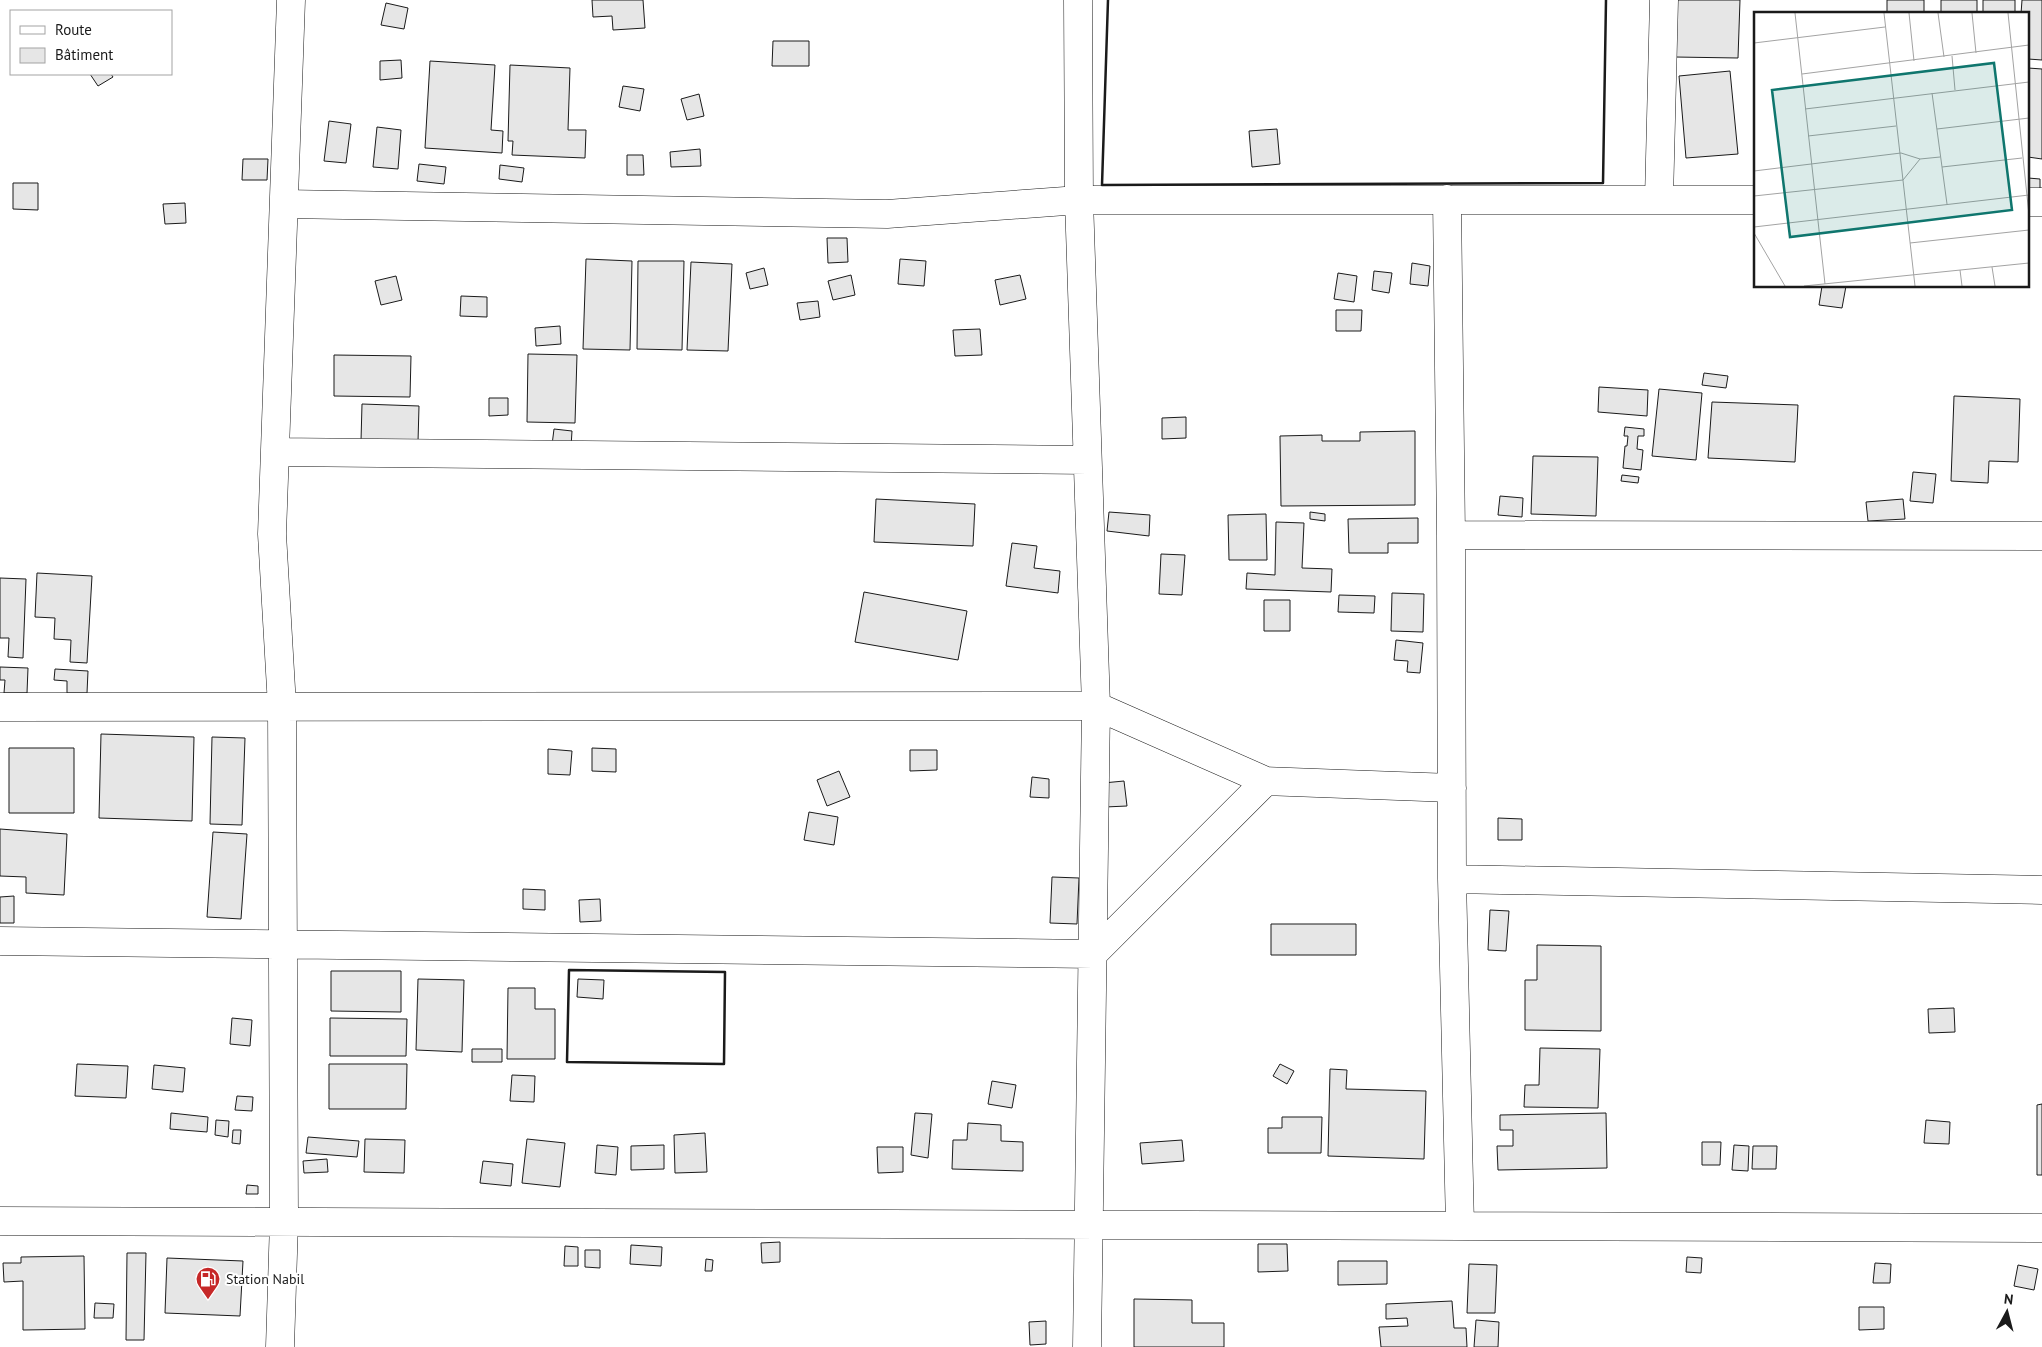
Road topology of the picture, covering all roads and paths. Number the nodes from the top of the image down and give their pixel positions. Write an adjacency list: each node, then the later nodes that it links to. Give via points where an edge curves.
1 (291, 0): 8 (street)
2 (1078, 0): 5 (street)
3 (1664, 0): 4 (street)
4 (1659, 199): 6 (street); 7 (street)
5 (1079, 200): 6 (street); 8 (street, via 887,214); 10 (street)
6 (1447, 200): 11 (street)
7 (1754, 200)
8 (284, 204): 9 (street)
9 (274, 452): 10 (street); 13 (street, via 272,534)
10 (1087, 460): 14 (street)
11 (1451, 535): 12 (street); 17 (street)
12 (2042, 536)
13 (282, 706): 14 (street); 15 (street); 21 (street)
14 (1096, 706): 16 (street); 22 (street)
15 (0, 707)
16 (1266, 781): 17 (street); 22 (street)
17 (1452, 788): 18 (street)
18 (1452, 879): 19 (street); 26 (street)
19 (2042, 890)
20 (0, 941): 21 (street)
21 (282, 944): 22 (street); 24 (street)
22 (1092, 954): 25 (street)
23 (0, 1221): 24 (street)
24 (284, 1222): 25 (street); 28 (street)
25 (1089, 1224): 26 (street); 29 (street)
26 (1460, 1226): 27 (street)
27 (2042, 1228)
28 (280, 1347)
29 (1087, 1347)

